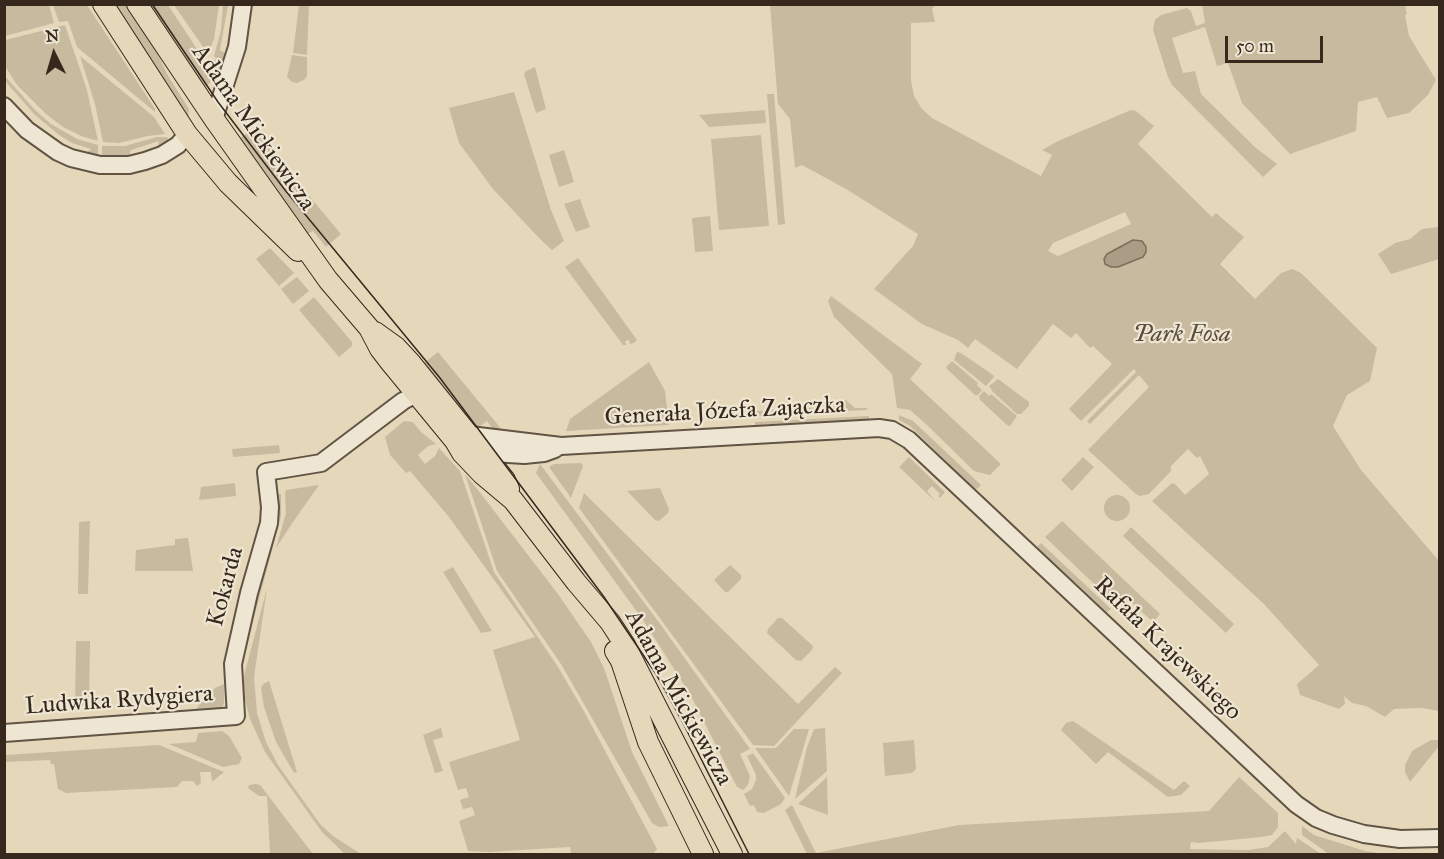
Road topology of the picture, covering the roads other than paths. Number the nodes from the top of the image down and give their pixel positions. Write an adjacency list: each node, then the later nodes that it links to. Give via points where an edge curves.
1 (103, 4): 7 (main road, Adama Mickiewicza)
2 (137, 4): 4 (main road, Adama Mickiewicza)
3 (243, 4): 6 (street, via 237,47)
4 (194, 90): 6 (main road, Adama Mickiewicza); 7 (main road, via 194,120)
5 (4, 106): 7 (street, via 27,130 58,152 100,165 129,165 154,158 178,145)
6 (214, 119): 8 (main road, Adama Mickiewicza)
7 (187, 134): 9 (main road, Adama Mickiewicza)
8 (254, 172): 9 (main road, via 249,180); 10 (main road, Adama Mickiewicza)
9 (228, 183): 10 (main road, Adama Mickiewicza)
10 (328, 280): 11 (main road, Adama Mickiewicza, via 369,327 402,353)
11 (425, 393): 13 (main road, Adama Mickiewicza); 18 (street, Kokarda, via 402,400 321,463 266,472 269,523 232,664)
12 (892, 430): 14 (street, Generała Józefa Zajączka); 20 (street, Rafała Krajewskiego, via 909,440 1296,804 1316,818 1364,834 1409,840)
13 (462, 438): 14 (street, Generała Józefa Zajączka); 15 (main road, Adama Mickiewicza); 16 (main road, Adama Mickiewicza, via 462,453)
14 (561, 446): 15 (street, Generała Józefa Zajączka, via 535,455)
15 (484, 453): 16 (main road, Adama Mickiewicza, via 506,480)
16 (513, 500): 17 (main road, Adama Mickiewicza)
17 (576, 582): 21 (main road, Adama Mickiewicza, via 621,661 648,742); 22 (main road, Adama Mickiewicza, via 625,645)
18 (236, 716): 19 (street, Ludwika Rydygiera)
19 (4, 733)
20 (1440, 838)
21 (703, 855)
22 (732, 855)

